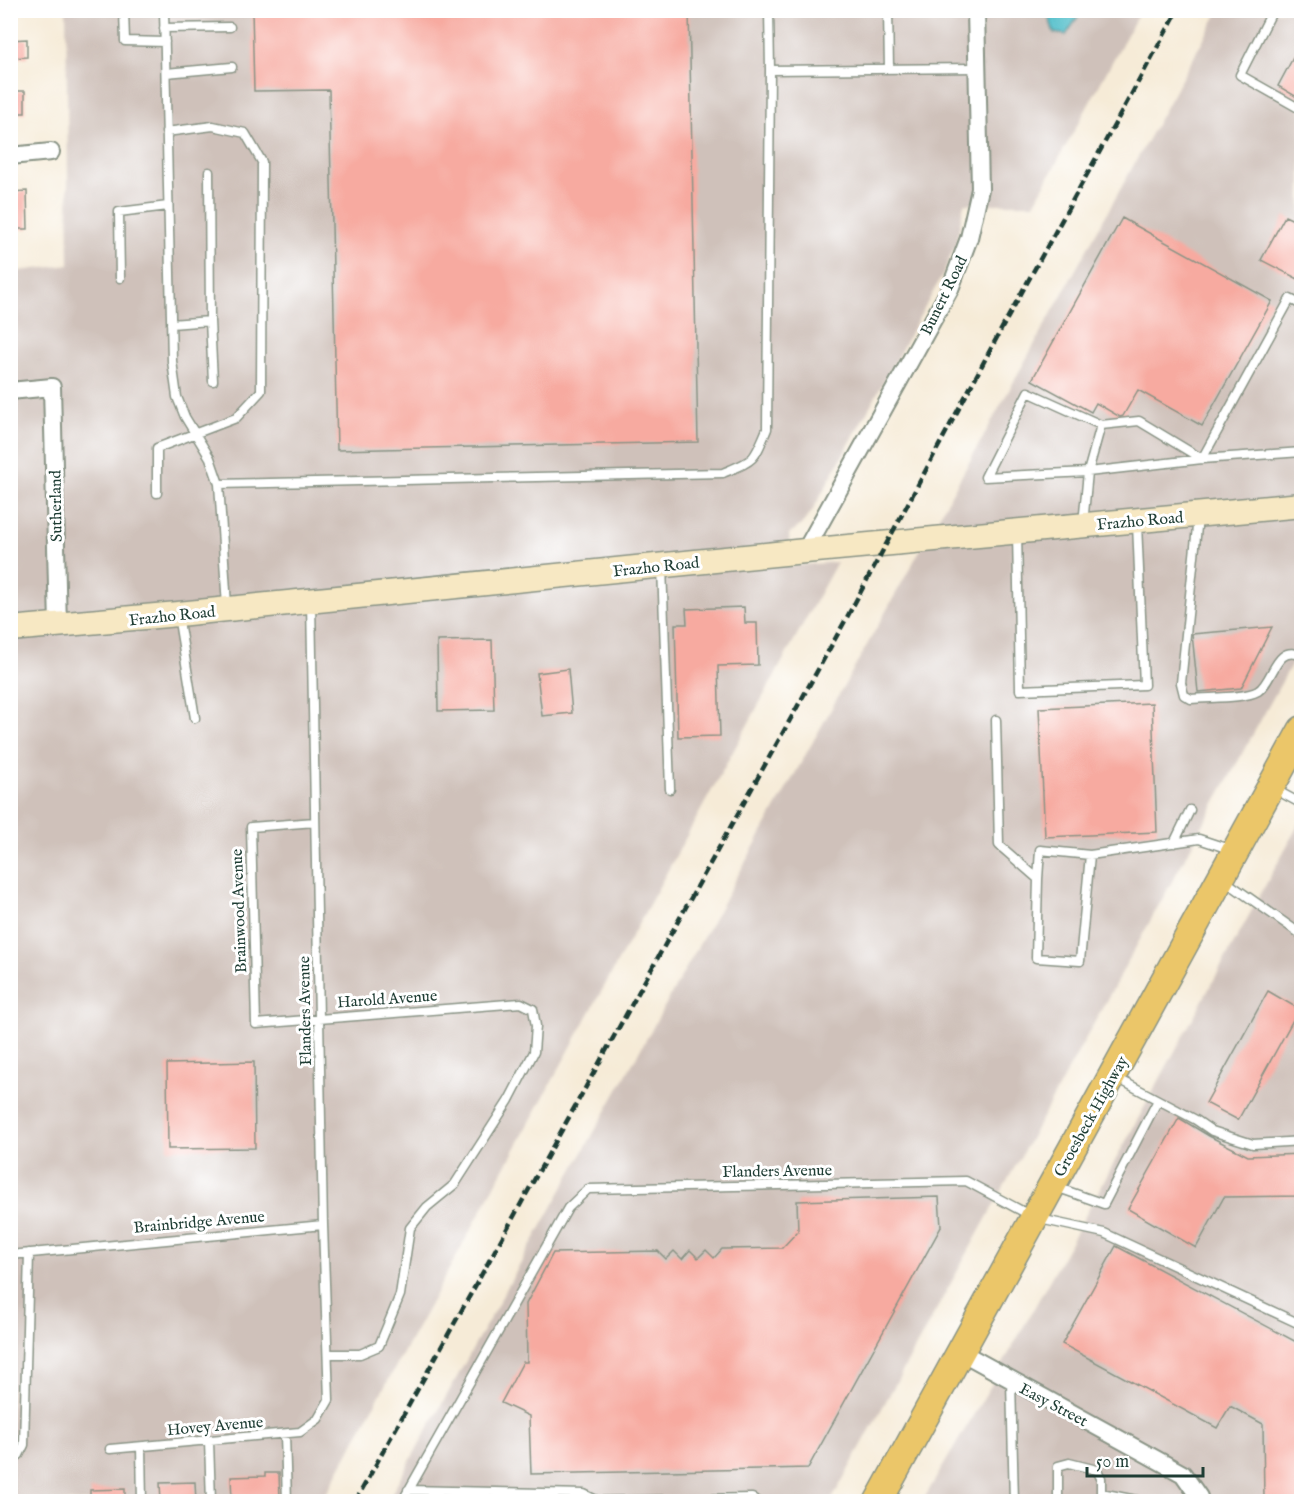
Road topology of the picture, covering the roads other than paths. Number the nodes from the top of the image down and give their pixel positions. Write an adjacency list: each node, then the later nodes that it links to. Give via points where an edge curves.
1 (124, 10): 9 (lane, via 125,41)
2 (164, 10): 8 (lane)
3 (769, 10): 11 (lane)
4 (888, 10): 12 (lane)
5 (976, 10): 13 (street, Bunert Road)
6 (1273, 10): 15 (lane, via 1240,75)
7 (230, 27): 8 (lane)
8 (164, 28): 9 (lane)
9 (165, 42): 14 (lane)
10 (232, 68): 14 (lane)
11 (770, 69): 12 (lane); 32 (lane, via 767,429 752,460 723,473)
12 (889, 69): 13 (lane)
13 (977, 69): 39 (street, Bunert Road, via 980,189 963,258 950,289)
14 (166, 73): 16 (lane)
15 (1302, 110)
16 (166, 132): 20 (lane); 28 (lane, via 213,126 245,133 262,162 261,391 236,418)
17 (51, 152): 18 (street)
18 (10, 156)
19 (209, 172): 23 (lane)
20 (168, 206): 21 (lane, via 119,212); 24 (lane)
21 (120, 278)
22 (1302, 305): 30 (lane, via 1290,299)
23 (210, 321): 24 (lane); 25 (lane)
24 (171, 324): 28 (lane, via 177,397)
25 (213, 381)
26 (10, 391): 44 (street, Sutherland, via 52,387)
27 (1101, 425): 30 (lane, via 1139,421); 31 (lane); 31 (lane, via 1028,392 985,477)
28 (196, 433): 32 (lane); 33 (lane, via 157,448)
29 (1302, 452): 30 (lane)
30 (1202, 459): 31 (lane)
31 (1088, 472): 37 (lane)
32 (219, 484): 42 (lane)
33 (157, 493)
34 (1302, 505): 35 (street, Frazho Road)
35 (1198, 514): 36 (street, Frazho Road); 46 (lane, via 1181,682 1184,695 1191,699 1248,694 1265,684 1279,658 1289,654)
36 (1136, 520): 37 (street, Frazho Road); 38 (lane, via 1144,685 1020,690)
37 (1083, 525): 38 (street, Frazho Road)
38 (1017, 532): 39 (street, Frazho Road)
39 (805, 551): 40 (street, Frazho Road)
40 (662, 566): 41 (street, Frazho Road); 51 (lane)
41 (310, 600): 42 (street, Frazho Road); 54 (lane, Flanders Avenue)
42 (227, 609): 43 (street, Frazho Road)
43 (178, 614): 44 (street, Frazho Road); 47 (lane)
44 (58, 626): 45 (street, Frazho Road)
45 (10, 629)
46 (1302, 656)
47 (195, 718)
48 (996, 720): 59 (lane, via 999,845)
49 (1302, 730): 50 (main road, Groesbeck Highway)
50 (1270, 787): 52 (lane); 56 (main road, Groesbeck Highway)
51 (670, 789)
52 (1302, 804)
53 (1190, 810): 55 (lane)
54 (315, 822): 61 (lane, Flanders Avenue); 62 (lane, Brainwood Avenue, via 251,826)
55 (1174, 843): 56 (lane, via 1199,839); 57 (lane)
56 (1235, 851): 58 (main road, Groesbeck Highway)
57 (1090, 855): 59 (lane, via 1040,850); 59 (lane, via 1080,961 1036,958)
58 (1221, 878): 60 (lane); 63 (main road, Groesbeck Highway)
59 (1038, 879)
60 (1302, 935)
61 (319, 1018): 62 (lane, Harold Avenue); 68 (lane, Flanders Avenue); 73 (lane, Harold Avenue, via 521,1003 533,1009 536,1026 534,1052 509,1100 455,1184 427,1207 410,1228 400,1295 379,1346 360,1354)
62 (256, 1024)
63 (1112, 1076): 64 (lane); 66 (main road, Groesbeck Highway)
64 (1158, 1100): 65 (lane, via 1212,1131 1253,1144); 66 (lane, via 1104,1204)
65 (1302, 1141)
66 (1052, 1185): 67 (main road, Groesbeck Highway)
67 (1035, 1218): 71 (lane, Flanders Avenue, via 1104,1233); 72 (main road, Groesbeck Highway); 81 (lane, Flanders Avenue, via 966,1180 588,1189 568,1208)
68 (323, 1225): 69 (lane, Brainbridge Avenue); 73 (lane, Flanders Avenue)
69 (29, 1253): 70 (lane, Brainbridge Avenue); 80 (lane, via 24,1445 19,1455)
70 (10, 1255)
71 (1302, 1325)
72 (961, 1352): 74 (street, Easy Street); 89 (main road, Groesbeck Highway)
73 (328, 1354): 75 (lane, Flanders Avenue, via 330,1400)
74 (1011, 1381): 90 (lane); 93 (street, Easy Street, via 1183,1474)
75 (318, 1419): 76 (lane, Hovey Avenue, via 300,1432)
76 (285, 1434): 77 (lane, Hovey Avenue); 86 (lane)
77 (209, 1441): 78 (lane, Hovey Avenue); 85 (lane)
78 (141, 1446): 79 (lane, Hovey Avenue); 84 (lane)
79 (110, 1449)
80 (10, 1460)
81 (408, 1490): 82 (lane); 87 (lane, Flanders Avenue)
82 (538, 1497): 83 (lane)
83 (584, 1498): 88 (lane, via 752,1498)
84 (142, 1502)
85 (211, 1502)
86 (287, 1502)
87 (402, 1502)
88 (759, 1502)
89 (878, 1502)
90 (1014, 1502)
91 (1058, 1502): 92 (lane, via 1058,1466 1069,1463 1097,1470 1101,1493)
92 (1146, 1502)
93 (1200, 1502)

